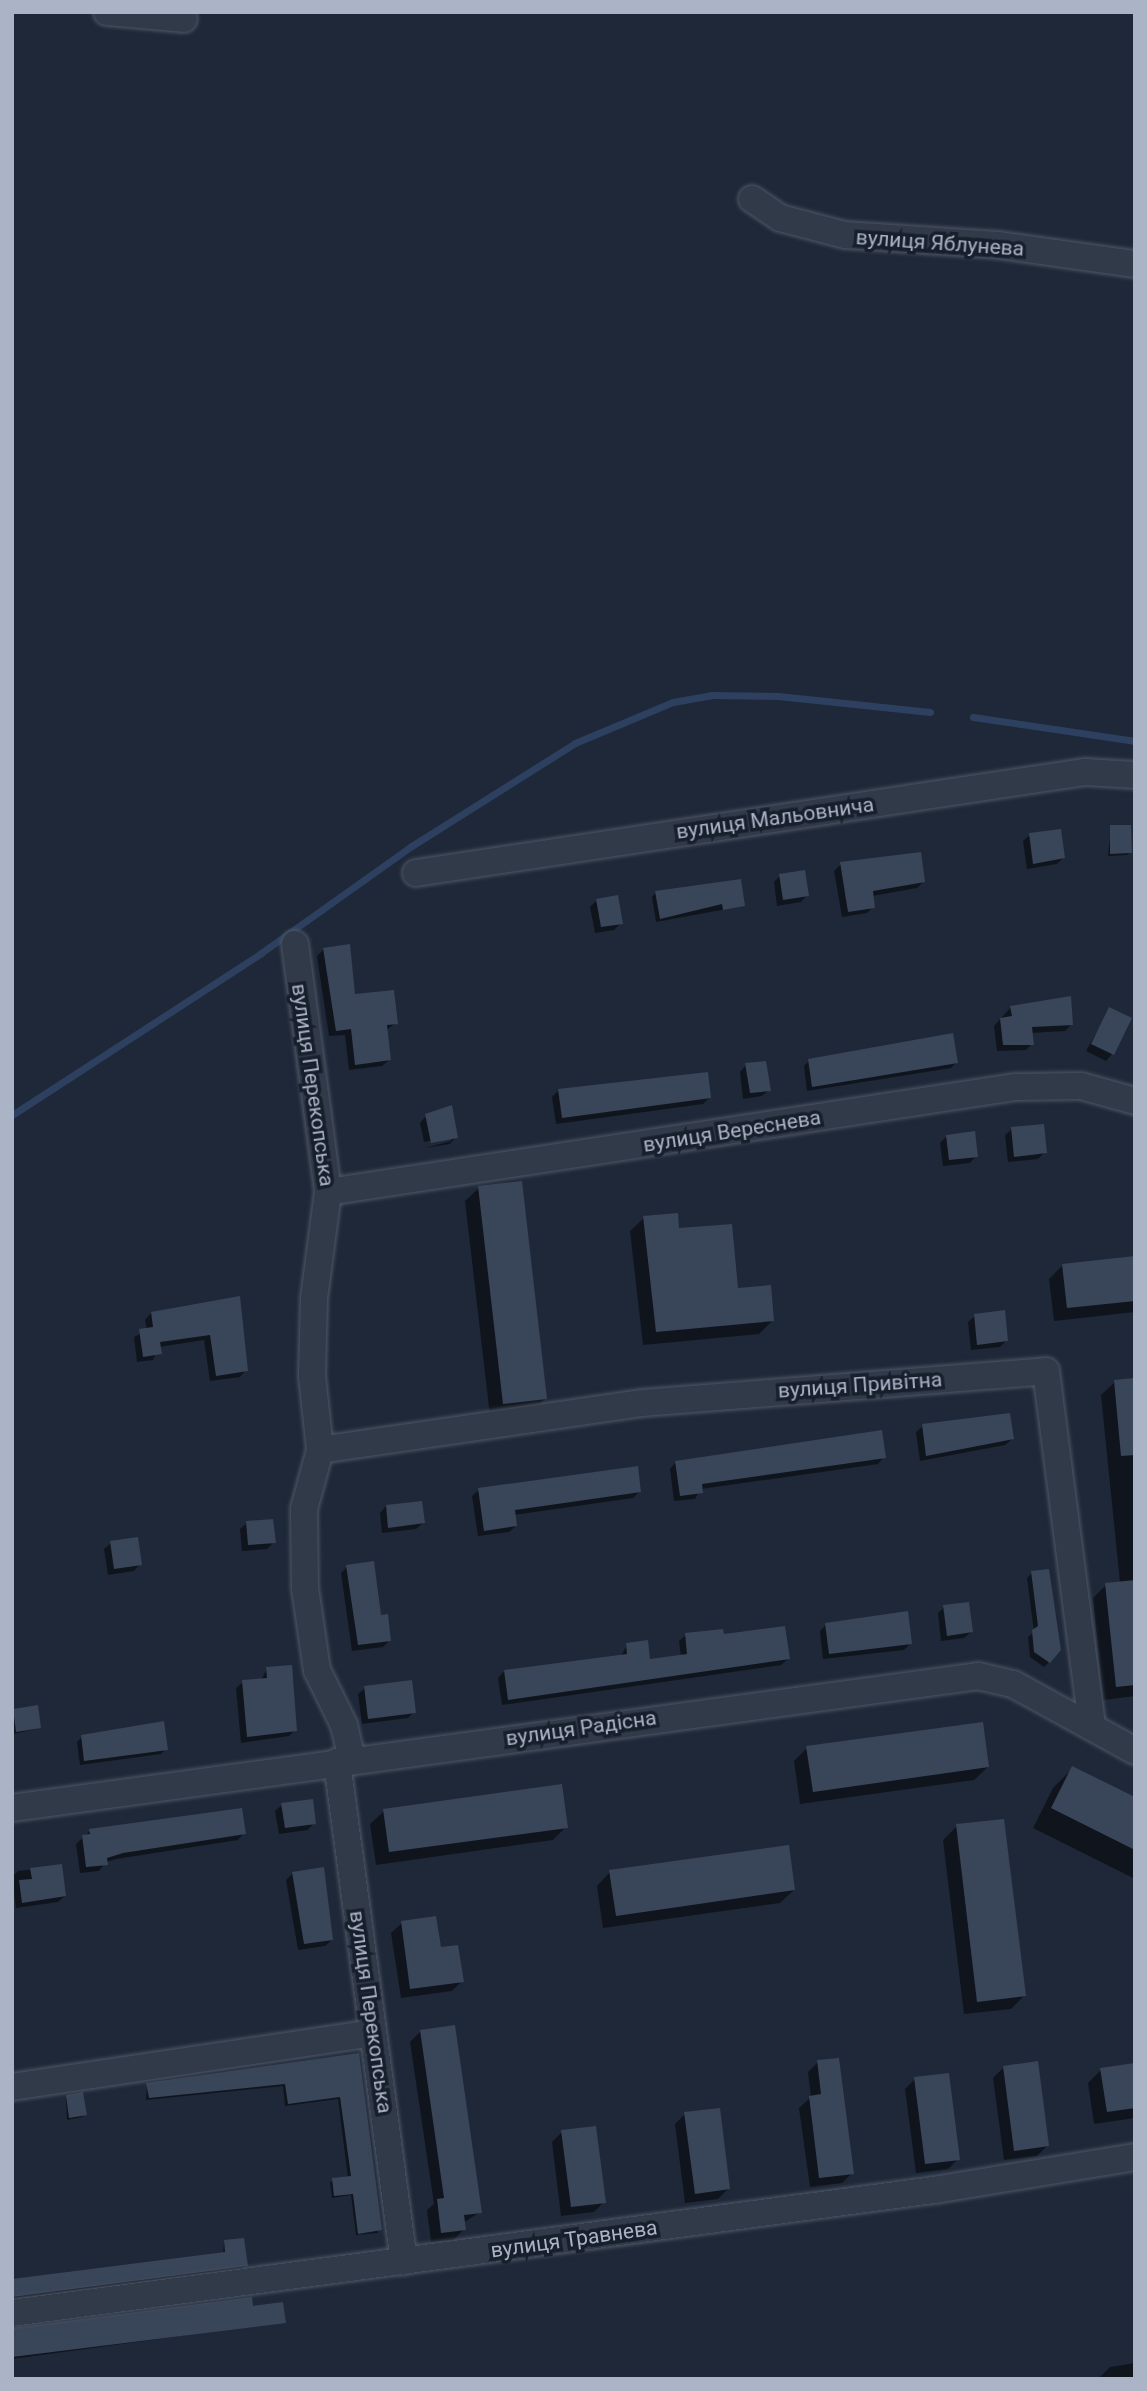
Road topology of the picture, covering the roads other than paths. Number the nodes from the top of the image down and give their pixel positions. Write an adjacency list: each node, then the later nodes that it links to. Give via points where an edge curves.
1 (107, 12): 2 (street)
2 (184, 19)
3 (752, 199): 4 (street, вулиця Яблунева, via 780,218 845,235 998,245)
4 (1135, 264)
5 (1135, 775): 6 (street, вулиця Мальовнича, via 1085,772)
6 (416, 873)
7 (295, 944): 9 (street, вулиця Перекопська)
8 (1135, 1101): 9 (street, вулиця Вереснева, via 1081,1086 1016,1087)
9 (328, 1192): 10 (street, вулиця Перекопська, via 314,1299 312,1376)
10 (320, 1450): 11 (street, вулиця Привітна, via 642,1403 1046,1371); 13 (street, вулиця Перекопська, via 304,1509 305,1588 317,1670 344,1725)
11 (1092, 1727): 12 (street, вулиця Радісна); 13 (street, вулиця Радісна, via 1013,1684 978,1676)
12 (1135, 1751)
13 (345, 1761): 14 (street, вулиця Радісна); 15 (street, вулиця Перекопська)
14 (12, 1808)
15 (373, 2033): 16 (street); 18 (street, вулиця Перекопська)
16 (12, 2087)
17 (1135, 2157): 18 (street, вулиця Травнева, via 934,2190)
18 (404, 2262): 19 (street, вулиця Травнева)
19 (12, 2313)

